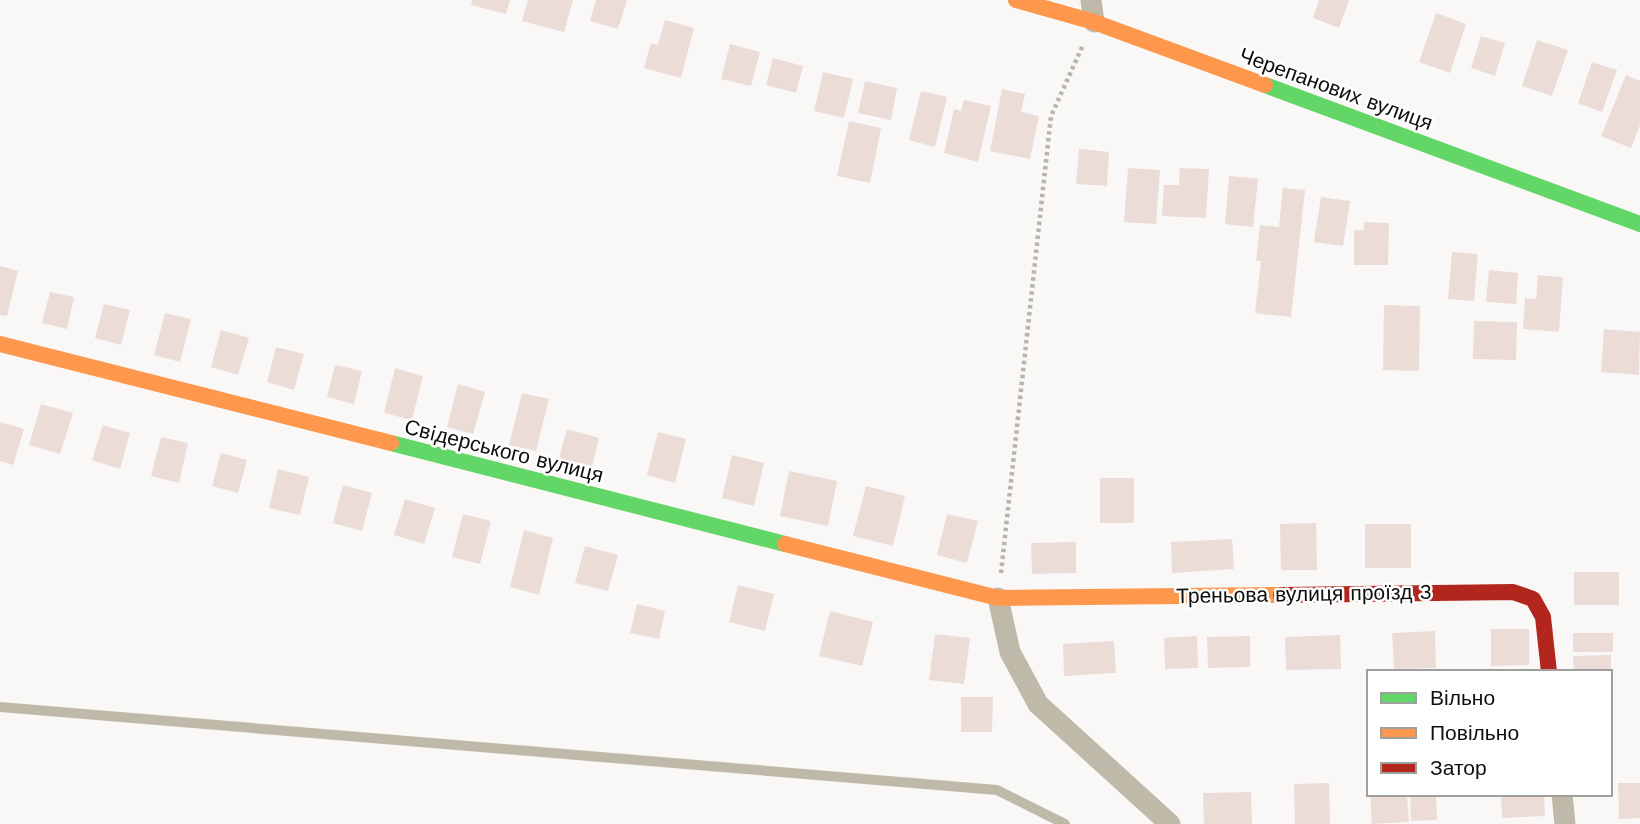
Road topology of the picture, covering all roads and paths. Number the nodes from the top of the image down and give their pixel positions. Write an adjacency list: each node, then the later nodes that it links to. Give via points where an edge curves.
1 (1016, 0): 3 (street, Черепанових вулиця)
2 (1091, 0): 3 (street)
3 (1094, 22): 4 (street, Черепанових вулиця); 6 (path, via 1051,116)
4 (1640, 224)
5 (0, 344): 6 (street, Свiдерського вулиця)
6 (998, 598): 7 (street, Треньова вулиця проїзд 3, via 1513,592 1533,599 1543,617); 11 (street, via 1010,652 1038,704)
7 (1549, 670)
8 (0, 707): 10 (lane, via 997,790)
9 (1562, 796): 12 (street)
10 (1065, 824)
11 (1170, 824)
12 (1565, 824)

